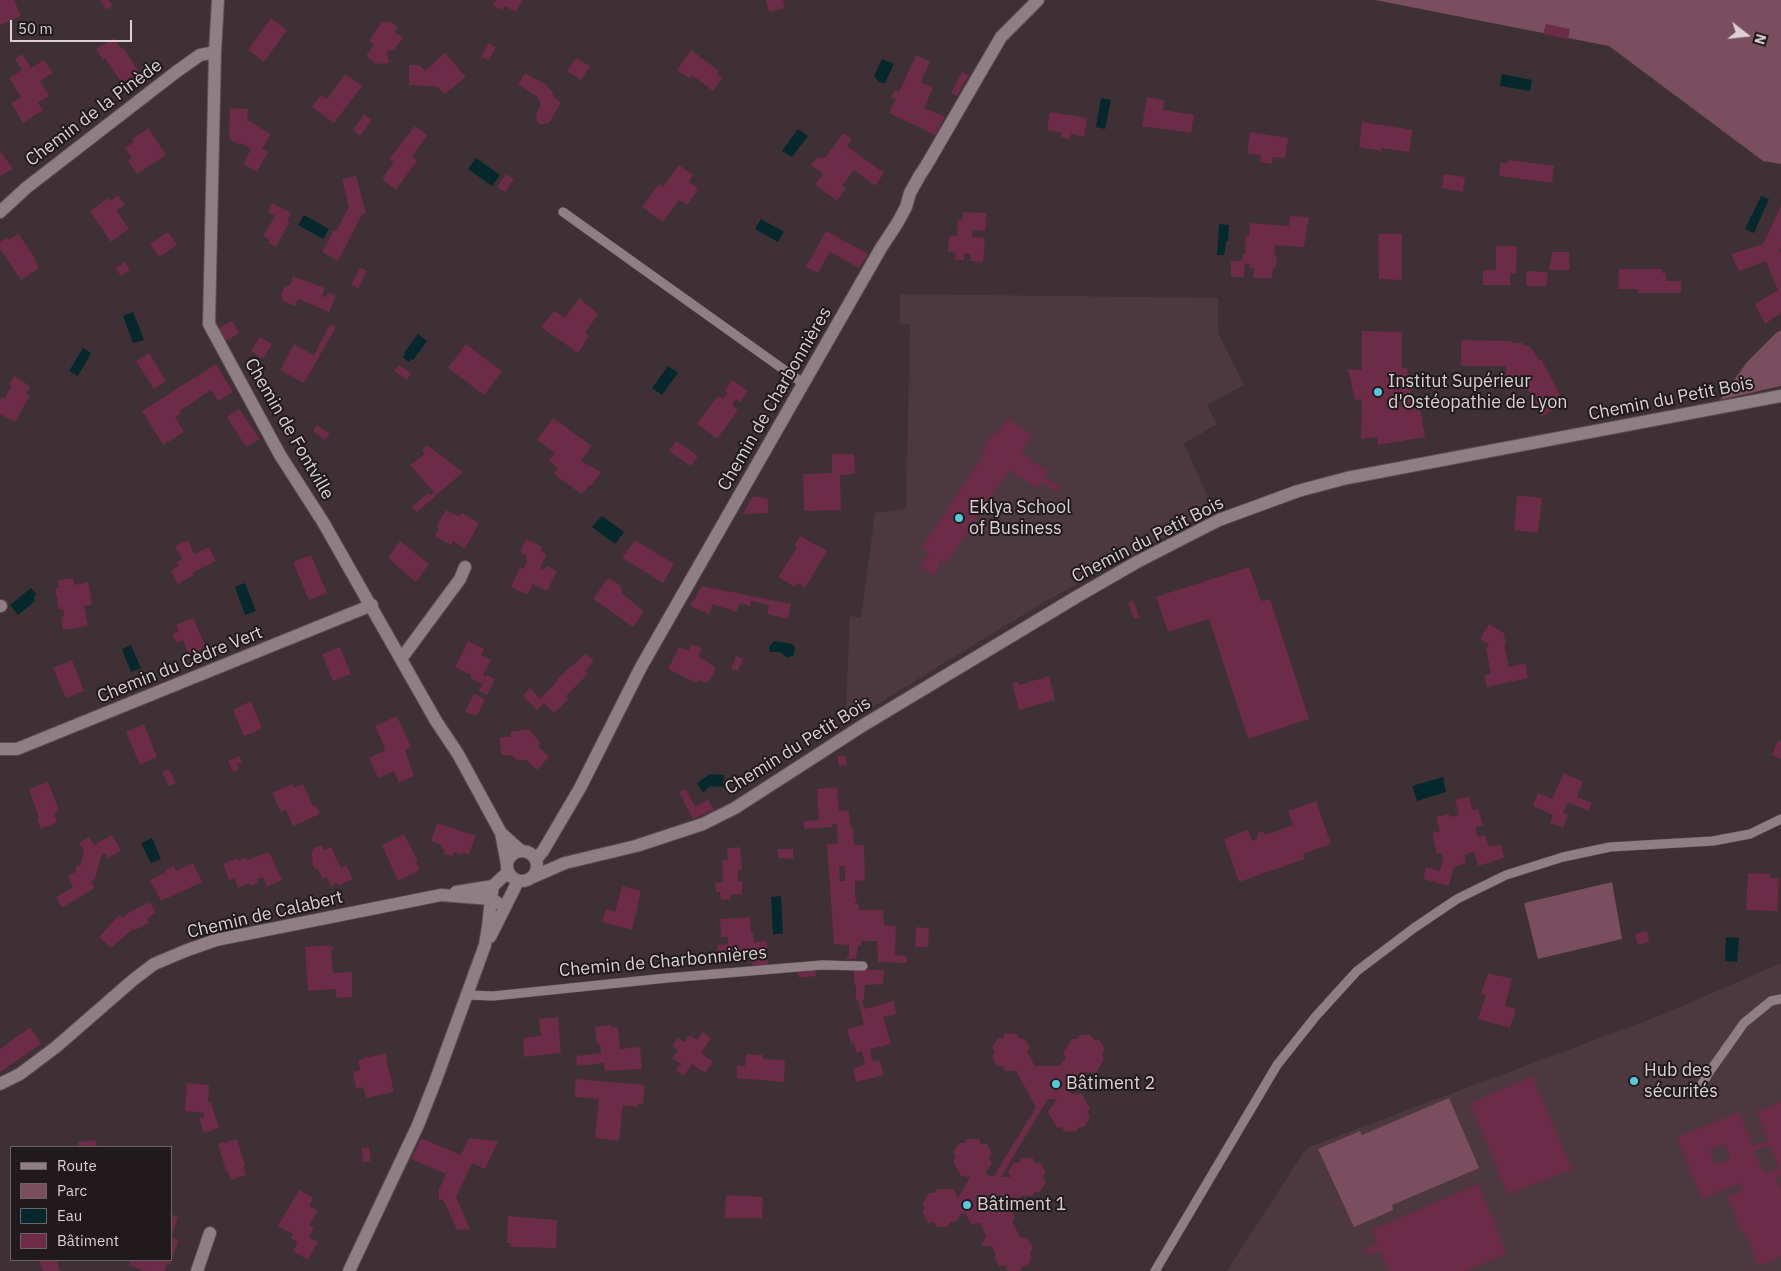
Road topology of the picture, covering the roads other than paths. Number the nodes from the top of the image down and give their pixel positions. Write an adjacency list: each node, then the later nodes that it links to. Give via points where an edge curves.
1 (218, 0): 3 (street, Chemin de Fontville)
2 (1038, 0): 6 (street, Chemin de Charbonnières, via 1001,37 920,174 902,215)
3 (215, 52): 4 (street, Chemin de la Pinède, via 200,55 176,72 26,188); 9 (street, Chemin de Fontville, via 209,324 280,455)
4 (0, 212)
5 (563, 212): 6 (lane)
6 (804, 384): 14 (street, Chemin de Charbonnières, via 640,667 558,827 543,850)
7 (1781, 396): 15 (street, Chemin du Petit Bois, via 1347,478 1298,491 1219,520 1070,600 862,726 735,808 704,824)
8 (465, 567): 10 (street, via 460,579)
9 (372, 606): 10 (street, Chemin de Fontville); 11 (street, Chemin du Cèdre Vert, via 17,749)
10 (401, 659): 13 (street, Chemin de Fontville)
11 (0, 749)
12 (1781, 819): 32 (lane, via 1750,834 1713,841 1610,846 1563,857 1506,875 1456,898 1414,928 1357,971 1277,1065)
13 (501, 833): 14 (street, Chemin de Fontville); 16 (street, Chemin de Fontville)
14 (531, 856): 15 (street, Chemin du Petit Bois); 16 (street, Chemin de Charbonnières, via 511,855); 17 (street, Chemin de Charbonnières, via 537,869)
15 (586, 858): 17 (street, Chemin du Petit Bois)
16 (507, 868): 18 (street, via 512,878); 19 (street, Chemin de Charbonnières)
17 (533, 877): 18 (street)
18 (518, 881): 22 (street)
19 (493, 886): 20 (street); 21 (street)
20 (441, 895): 21 (street, Chemin de Calabert); 27 (street, Chemin de Calabert, via 216,940 171,956 133,980 20,1074)
21 (491, 900): 22 (street); 23 (street)
22 (505, 907): 23 (street)
23 (484, 946): 25 (street)
24 (863, 966): 25 (lane, Chemin de Charbonnières, via 822,965 493,996)
25 (467, 995): 31 (street, via 418,1125)
26 (1781, 999): 28 (lane, via 1771,1002 1744,1023)
27 (0, 1084)
28 (1696, 1094)
29 (210, 1233): 30 (street)
30 (197, 1271)
31 (349, 1271)
32 (1154, 1271)

